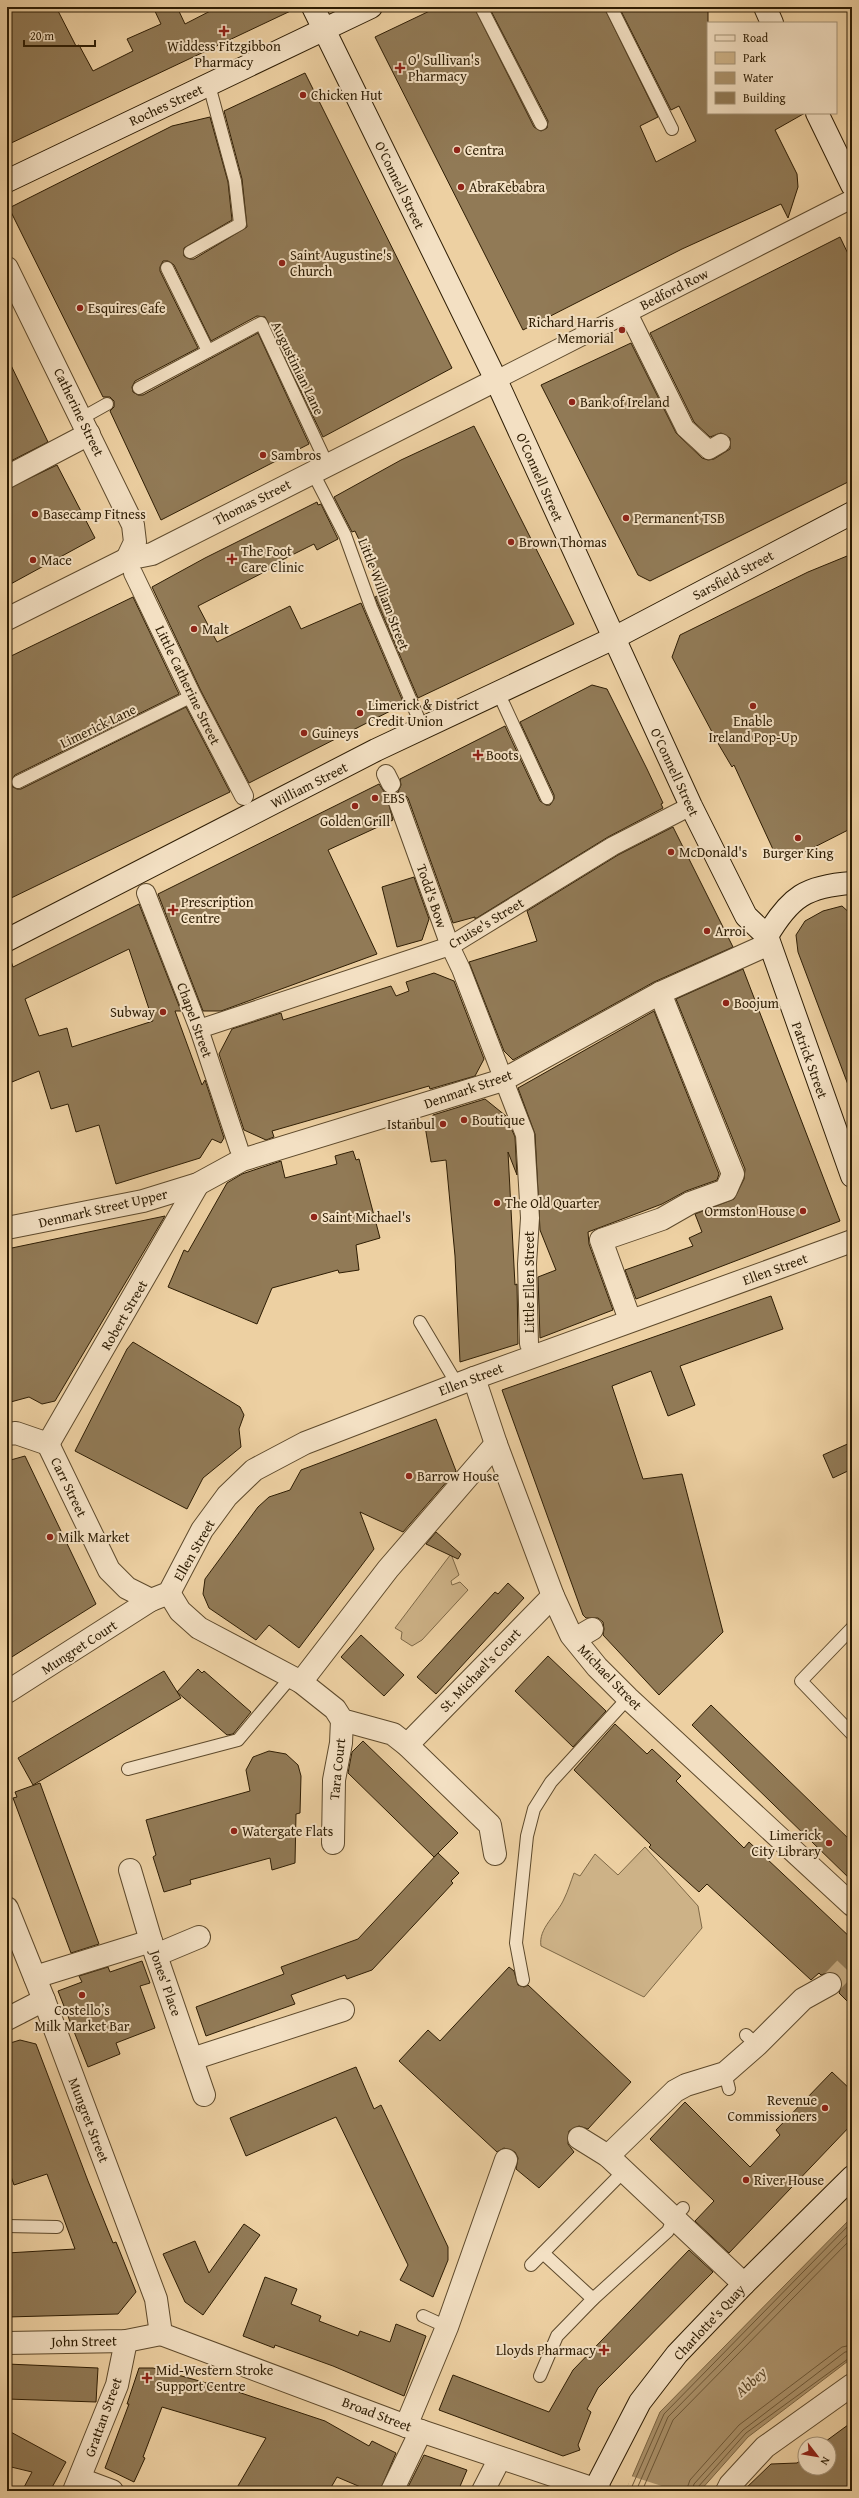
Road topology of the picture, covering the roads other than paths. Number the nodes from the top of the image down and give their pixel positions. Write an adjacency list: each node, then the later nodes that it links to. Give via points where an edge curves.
1 (313, 7): 7 (street, O'Connell Street)
2 (371, 7): 7 (street, Roches Street)
3 (481, 7): 10 (lane)
4 (611, 7): 11 (lane)
5 (764, 7): 6 (street)
6 (772, 22)
7 (324, 30): 8 (street, Roches Street); 20 (street, O'Connell Street)
8 (209, 85): 12 (street, Roches Street); 15 (lane, via 235,182 240,224)
9 (817, 114): 13 (street)
10 (541, 124)
11 (672, 129)
12 (7, 180)
13 (852, 185)
14 (852, 199): 18 (street, Bedford Row)
15 (190, 252)
16 (7, 268): 23 (street, Catherine Street)
17 (167, 268): 19 (lane)
18 (628, 312): 20 (street, Bedford Row); 24 (street, via 686,428 709,450)
19 (208, 351): 21 (lane, Augustinian Lane); 25 (lane, Augustinian Lane, via 261,322)
20 (496, 380): 25 (street, Thomas Street); 30 (street, O'Connell Street)
21 (139, 388)
22 (107, 404): 23 (lane)
23 (86, 426): 26 (street); 28 (street, Catherine Street, via 133,525 135,542)
24 (721, 443)
25 (320, 468): 28 (street, Thomas Street); 33 (lane, Little William Street, via 371,607)
26 (7, 477)
27 (852, 513): 30 (street, Sarsfield Street)
28 (130, 566): 29 (street, Thomas Street); 32 (street, Little Catherine Street)
29 (7, 619)
30 (614, 638): 31 (street, William Street); 38 (street, O'Connell Street)
31 (498, 692): 33 (street, William Street); 36 (lane)
32 (192, 696): 34 (lane, Limerick Lane); 35 (street, Little Catherine Street)
33 (423, 728): 41 (street, William Street)
34 (18, 782)
35 (244, 796)
36 (547, 798)
37 (398, 802): 43 (street, Todd's Bow)
38 (691, 806): 42 (street, O'Connell Street, via 746,916); 43 (street, Cruise's Street, via 613,846)
39 (852, 883): 42 (street, via 828,884 796,897 779,915)
40 (146, 893): 45 (street, Chapel Street)
41 (7, 940)
42 (768, 940): 44 (street, Denmark Street); 48 (street, Patrick Street)
43 (450, 946): 45 (street, Cruise's Street); 46 (street, Todd's Bow)
44 (660, 993): 46 (street, Denmark Street); 52 (street, via 733,1174 726,1190 690,1202 662,1219 601,1240)
45 (199, 1029): 47 (street, Chapel Street)
46 (503, 1080): 49 (street, Denmark Street, via 391,1122 242,1160); 54 (street, Little Ellen Street, via 525,1136 530,1218 526,1264)
47 (239, 1149)
48 (852, 1176)
49 (198, 1184): 50 (street, Denmark Street Upper, via 143,1201); 57 (street, Robert Street)
50 (7, 1228)
51 (852, 1241): 52 (street, Ellen Street)
52 (630, 1320): 55 (street, Ellen Street)
53 (420, 1322): 55 (lane)
54 (529, 1344)
55 (466, 1381): 58 (street, Michael Street); 60 (street, Ellen Street, via 305,1443 254,1470 228,1496 202,1530)
56 (7, 1434): 57 (street, via 16,1433)
57 (48, 1444): 60 (street, Carr Street, via 109,1570 127,1588)
58 (496, 1444): 59 (street, Michael Street); 62 (street)
59 (553, 1596): 64 (street, Michael Street, via 583,1634 597,1667); 67 (street, St. Michael's Court)
60 (160, 1597): 62 (street, via 200,1628); 63 (street, Mungret Court)
61 (852, 1628): 66 (lane, via 801,1681)
62 (296, 1680): 65 (street, via 335,1709); 68 (lane, via 238,1740)
63 (7, 1692)
64 (628, 1698): 72 (street, Michael Street); 77 (lane, via 551,1782 534,1809 527,1836 516,1943)
65 (342, 1720): 67 (street, via 392,1734); 69 (street, Tara Court, via 341,1743 334,1780)
66 (852, 1734)
67 (407, 1745): 70 (street, via 490,1825)
68 (128, 1769)
69 (333, 1843)
70 (495, 1854)
71 (130, 1870): 75 (street)
72 (852, 1904)
73 (7, 1908): 76 (street, Mungret Street)
74 (199, 1937): 75 (street)
75 (154, 1948): 76 (street, Jones' Place); 82 (street, Jones' Place)
76 (35, 1977): 79 (street, Mungret Street)
77 (523, 1980)
78 (830, 1984): 85 (street, via 806,2002 781,2028 751,2040 727,2081 686,2085 675,2091)
79 (44, 2000): 81 (street); 98 (street, Mungret Street, via 156,2299)
80 (343, 2010): 82 (street)
81 (7, 2019)
82 (192, 2059): 83 (street, Jones' Place)
83 (204, 2095)
84 (579, 2138): 85 (street)
85 (608, 2156): 87 (street)
86 (506, 2160): 97 (street)
87 (624, 2171): 89 (street); 92 (lane)
88 (852, 2177): 94 (street, Charlotte's Quay)
89 (678, 2213): 94 (street); 95 (lane, via 668,2231)
90 (7, 2226): 91 (lane)
91 (57, 2227)
92 (543, 2253): 93 (lane); 95 (lane)
93 (531, 2265)
94 (744, 2284): 106 (street, Charlotte's Quay, via 677,2354 640,2402)
95 (593, 2299): 101 (lane, via 557,2336)
96 (423, 2316): 97 (lane)
97 (447, 2327): 103 (street)
98 (161, 2334): 99 (street, John Street); 103 (street, Broad Street)
99 (126, 2341): 100 (street, John Street); 105 (street, Grattan Street, via 117,2385)
100 (7, 2343)
101 (540, 2376)
102 (852, 2385): 110 (street, via 765,2447)
103 (413, 2429): 104 (street, Broad Street); 108 (street)
104 (500, 2458): 106 (street, Broad Street); 109 (street)
105 (77, 2485): 107 (street)
106 (596, 2490)
107 (112, 2491)
108 (392, 2491)
109 (483, 2491)
110 (727, 2491)

